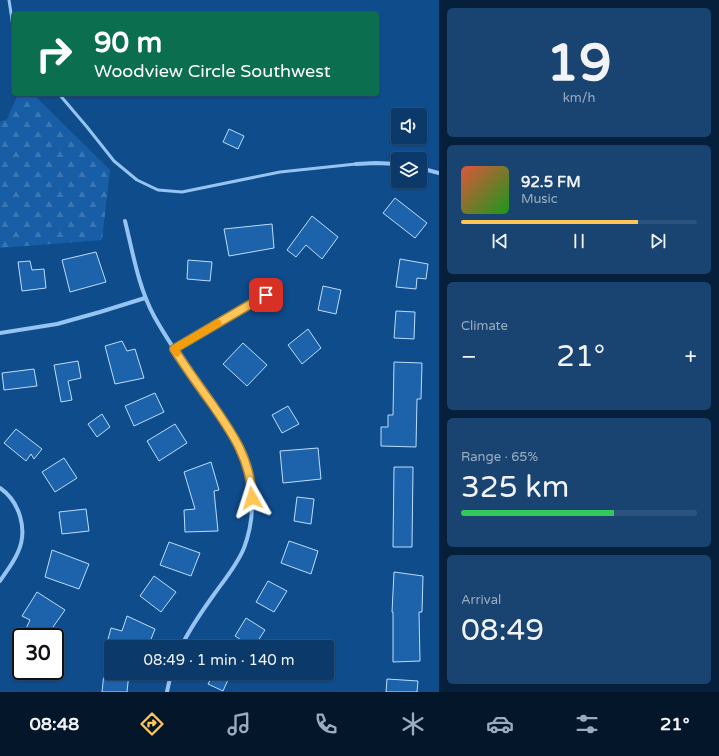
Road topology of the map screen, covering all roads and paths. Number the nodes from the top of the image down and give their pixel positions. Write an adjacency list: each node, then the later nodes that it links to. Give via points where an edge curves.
1 (9, 0): 2 (lane)
2 (12, 20)
3 (61, 96): 4 (lane, via 114,161 137,180 158,190 182,192 280,172)
4 (356, 164): 5 (street)
5 (391, 164)
6 (427, 170): 7 (street)
7 (439, 173)
8 (125, 221): 10 (street)
9 (266, 295): 12 (street)
10 (145, 298): 11 (street, via 57,324); 12 (street)
11 (0, 333)
12 (174, 349): 15 (street, via 241,448 252,488 252,515 244,547)
13 (0, 488): 14 (street, via 13,501 19,512 22,538 18,551)
14 (0, 581)
15 (184, 640)
16 (170, 680): 17 (street)
17 (167, 692)

